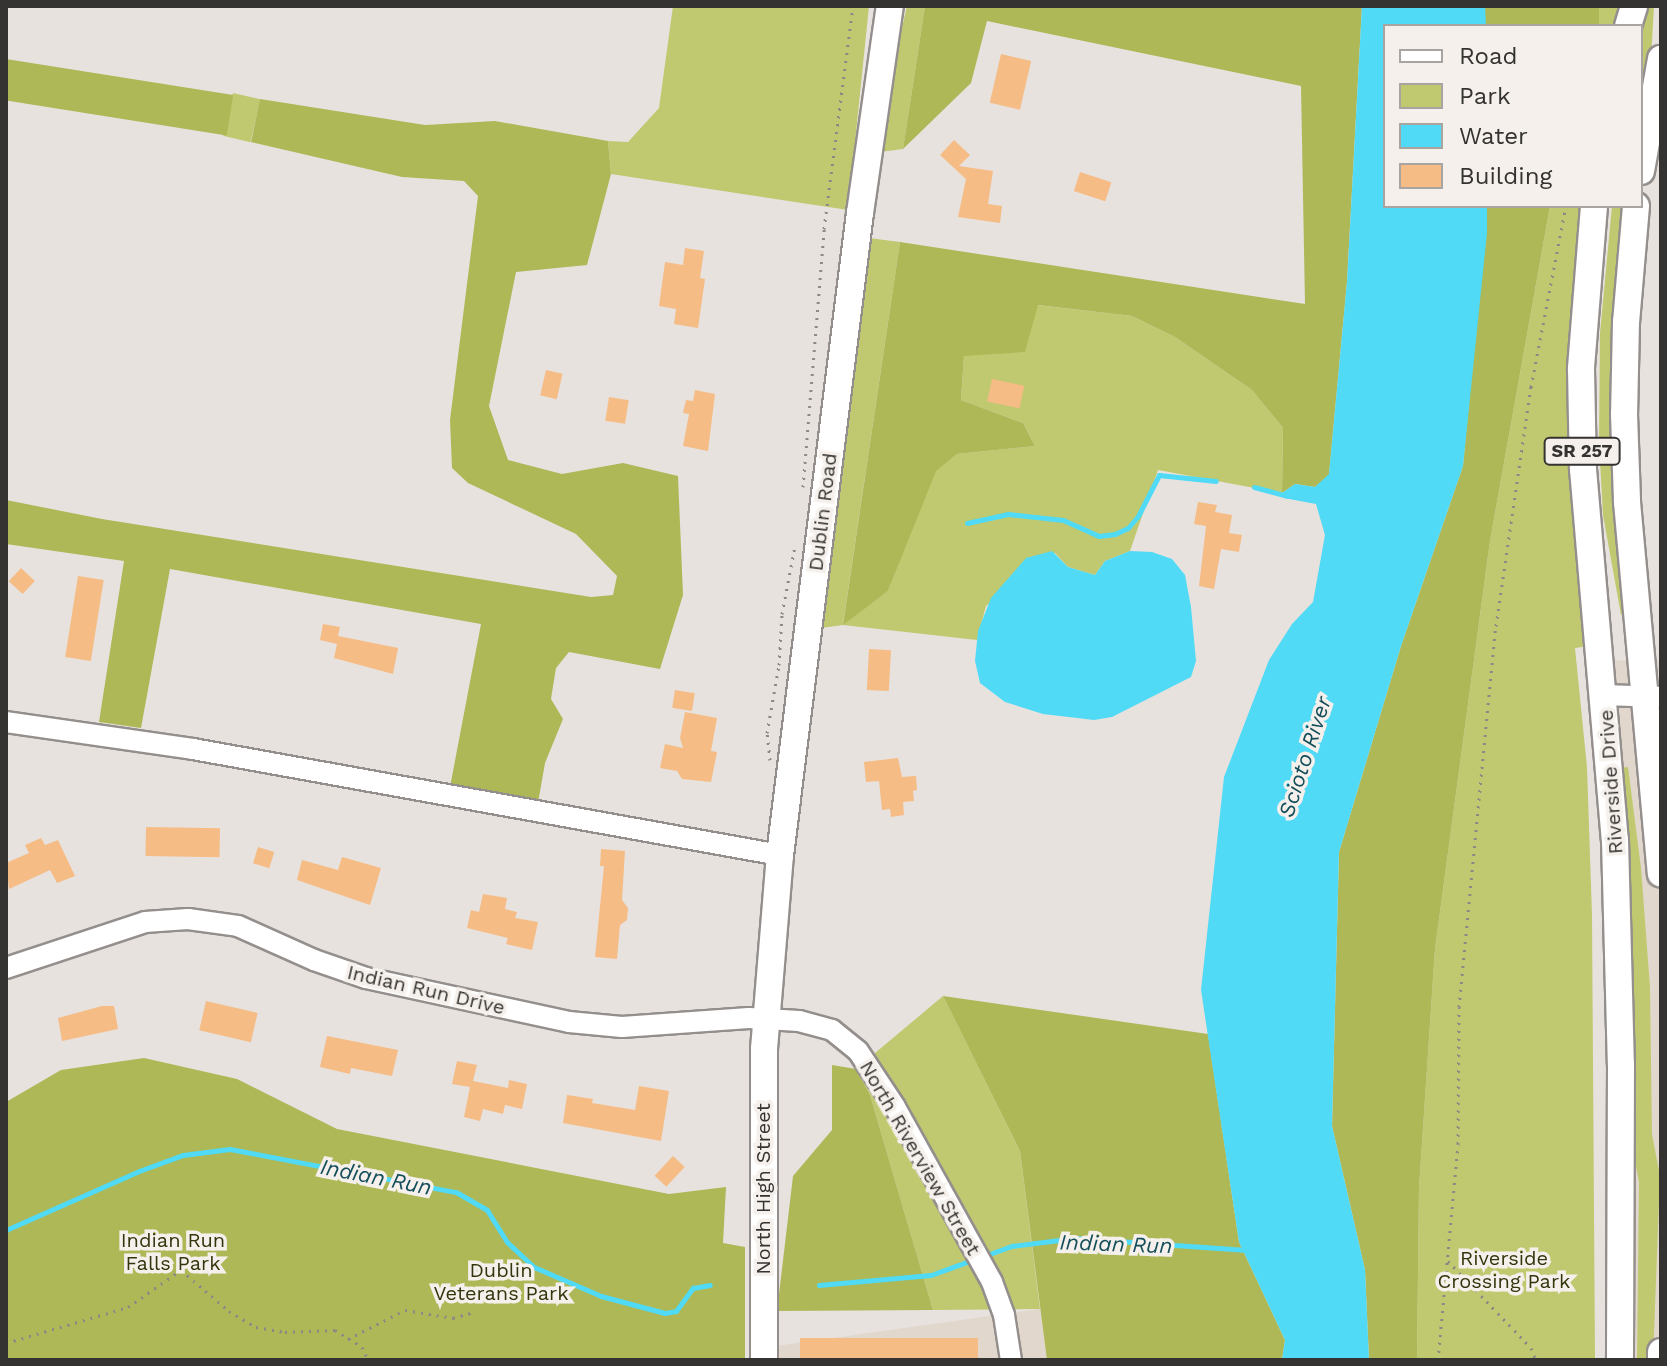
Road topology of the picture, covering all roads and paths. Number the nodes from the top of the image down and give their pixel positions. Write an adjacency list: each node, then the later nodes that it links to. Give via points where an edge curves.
1 (890, 6): 10 (main road, Dublin Road)
2 (1661, 59): 3 (main road)
3 (1643, 160)
4 (1566, 208): 14 (path, via 1531,387 1496,626 1459,1007 1458,1144)
5 (1594, 208): 7 (main road, Riverside Drive / SR 257, via 1583,340 1583,469)
6 (1636, 208): 8 (main road, Riverside Drive / SR 257, via 1624,414 1628,516)
7 (1605, 695): 8 (street); 24 (main road, Riverside Drive / SR 257, via 1618,914)
8 (1654, 697): 11 (main road, Riverside Drive / SR 257)
9 (6, 722): 10 (street, via 193,749)
10 (780, 855): 13 (main road, Dublin Road)
11 (1661, 873)
12 (6, 968): 13 (street, Indian Run Drive, via 145,922 188,919 238,926 366,978 569,1022 622,1027)
13 (765, 1019): 20 (main road, North High Street); 21 (street, North Riverview Street, via 832,1030 858,1051 992,1282)
14 (1448, 1261): 22 (path); 23 (path, via 1531,1348)
15 (474, 1312): 16 (path, via 453,1318 405,1310)
16 (348, 1339): 17 (path, via 335,1330 256,1327 181,1270 128,1307); 19 (path, via 362,1347)
17 (6, 1343)
18 (1661, 1352): 25 (main road)
19 (368, 1360)
20 (764, 1360)
21 (1011, 1360)
22 (1438, 1360)
23 (1536, 1360)
24 (1620, 1360)
25 (1661, 1360)

